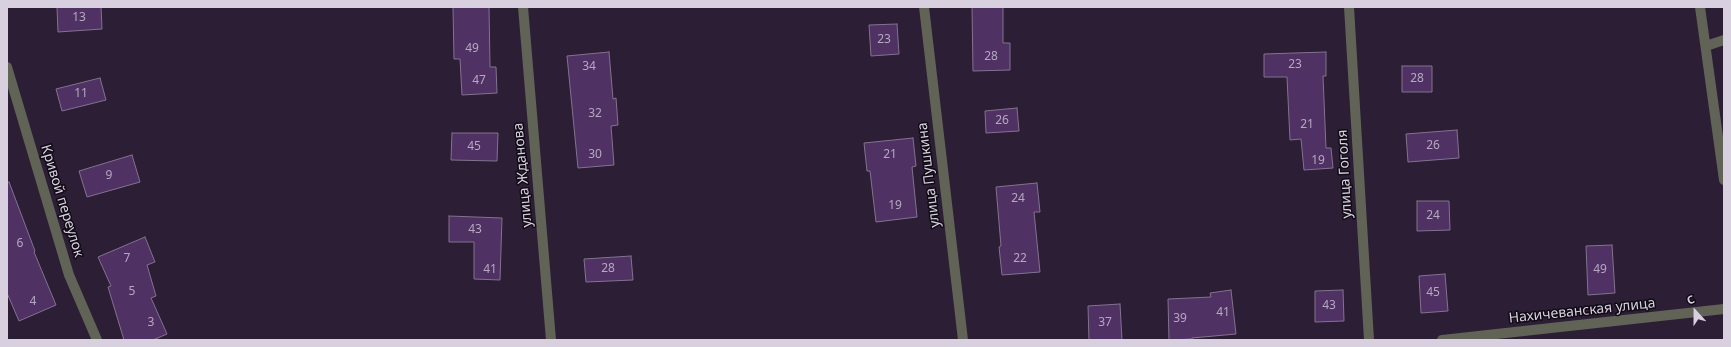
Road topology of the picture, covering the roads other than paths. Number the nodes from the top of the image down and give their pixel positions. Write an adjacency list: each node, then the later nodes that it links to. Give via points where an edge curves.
1 (523, 7): 11 (street, улица Жданова)
2 (924, 7): 12 (street, улица Пушкина)
3 (1349, 7): 13 (street, улица Гоголя)
4 (1700, 7): 6 (street)
5 (1724, 40): 6 (street)
6 (1706, 46): 8 (street)
7 (7, 67): 10 (street, Кривой переулок, via 69,275)
8 (1724, 180)
9 (1724, 309): 14 (street, Нахичеванская улица)
10 (96, 340)
11 (551, 340)
12 (963, 340)
13 (1370, 340)
14 (1442, 340)

